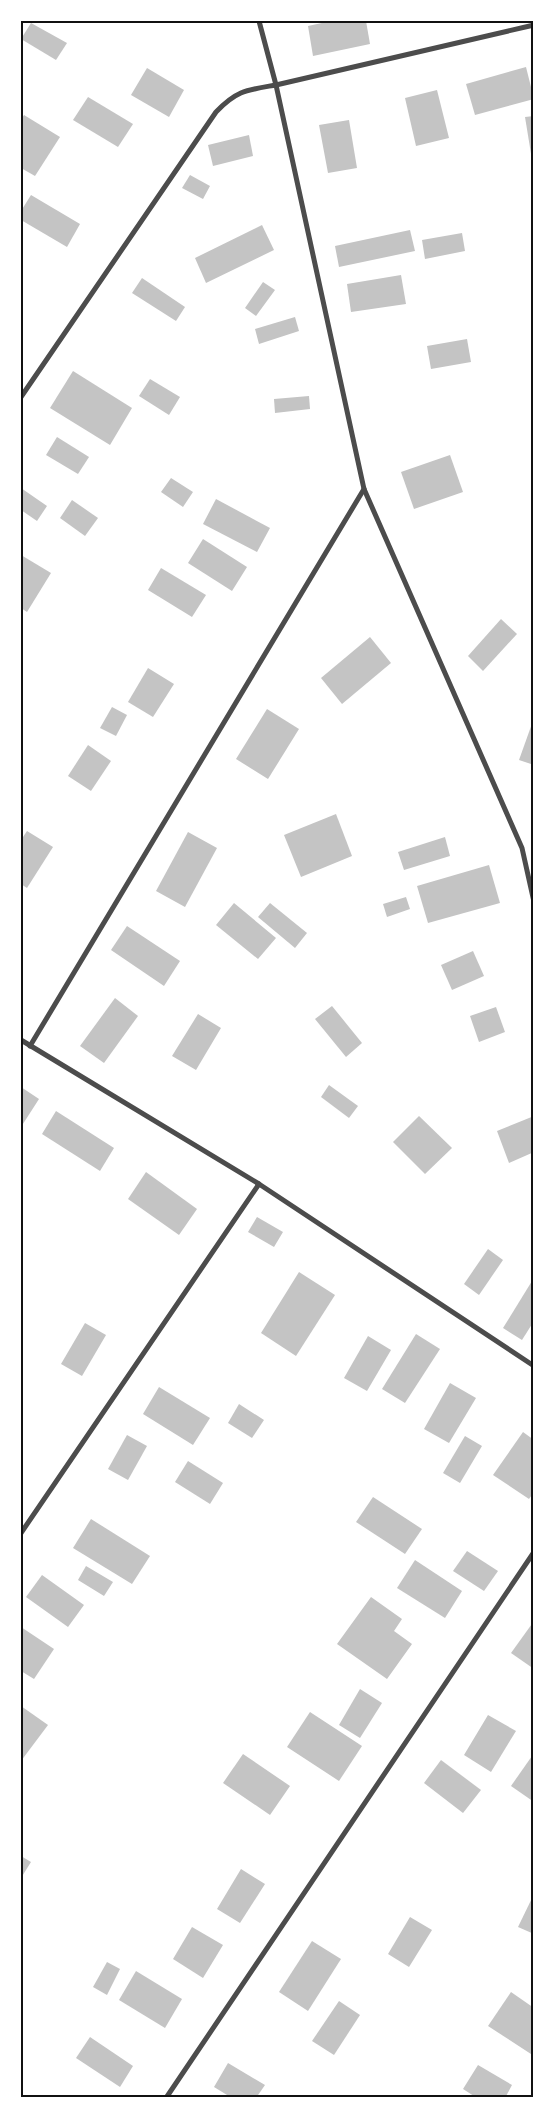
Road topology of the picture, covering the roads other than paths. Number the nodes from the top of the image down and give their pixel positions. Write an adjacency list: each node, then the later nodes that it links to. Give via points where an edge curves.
1 (259, 21): 3 (street)
2 (534, 25): 3 (street)
3 (276, 85): 4 (street, via 249,90 230,98 216,112); 5 (street)
4 (21, 397)
5 (364, 489): 6 (street, via 522,848); 8 (street)
6 (534, 902)
7 (21, 1040): 8 (street)
8 (30, 1046): 9 (street)
9 (259, 1184): 10 (street); 11 (street)
10 (534, 1366)
11 (21, 1533)
12 (534, 1552): 13 (street)
13 (166, 2098)

